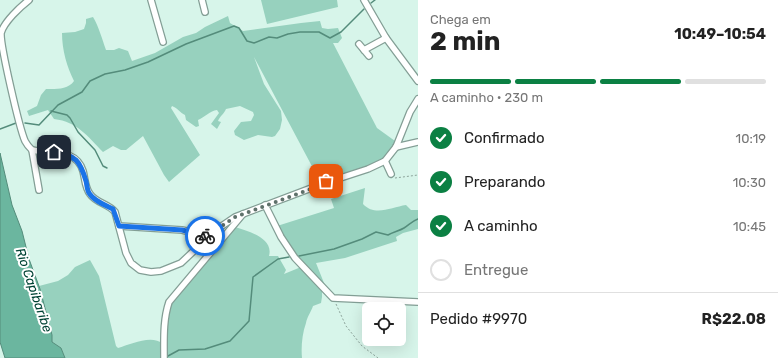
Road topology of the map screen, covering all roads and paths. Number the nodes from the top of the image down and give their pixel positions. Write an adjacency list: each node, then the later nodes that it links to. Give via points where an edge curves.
1 (29, 0): 6 (street, via 17,10)
2 (151, 0): 8 (street)
3 (202, 0): 5 (street)
4 (365, 0): 7 (street)
5 (205, 12)
6 (1, 33): 16 (street, via 1,46 23,133)
7 (386, 38): 10 (street); 12 (street)
8 (162, 42)
9 (359, 44): 10 (street)
10 (364, 50): 11 (street)
11 (369, 56)
12 (418, 81)
13 (418, 99): 15 (street)
14 (418, 142): 15 (street)
15 (396, 147): 17 (street)
16 (32, 150): 24 (street); 27 (street, via 65,154 77,160 90,195 113,209)
17 (385, 161): 19 (street); 23 (street)
18 (317, 170): 21 (lane)
19 (391, 174): 20 (path, via 395,178)
20 (418, 175)
21 (322, 176): 22 (lane); 23 (lane)
22 (316, 177)
23 (330, 182): 25 (street)
24 (39, 190)
25 (265, 205): 26 (street); 29 (street, via 295,258)
26 (244, 213): 28 (street); 31 (street, via 169,302 164,326)
27 (119, 226): 28 (street, via 182,230); 28 (street, via 131,263 140,270 151,272 161,271 180,262)
28 (207, 236)
29 (333, 298): 30 (street); 32 (path, via 346,326 362,346)
30 (418, 302)
31 (164, 358)
32 (378, 358)

